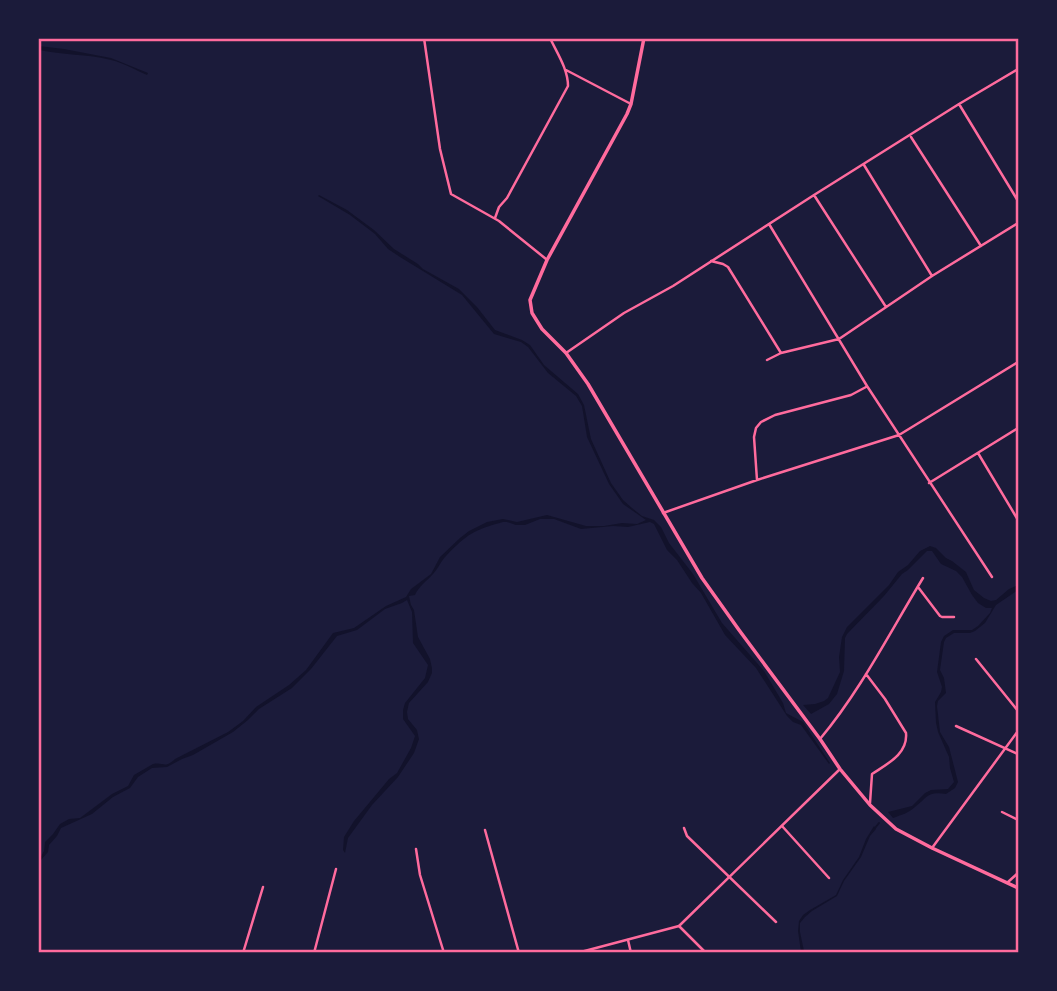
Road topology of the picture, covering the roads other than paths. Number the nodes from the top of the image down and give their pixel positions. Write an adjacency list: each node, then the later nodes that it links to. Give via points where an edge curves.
1 (424, 38): 12 (street, via 440,149 452,194)
2 (550, 38): 5 (street)
3 (644, 38): 6 (main road)
4 (1018, 69): 7 (street)
5 (565, 70): 6 (street); 12 (street, via 565,93)
6 (631, 104): 16 (main road)
7 (960, 104): 8 (street); 11 (street)
8 (910, 135): 9 (street); 15 (street)
9 (864, 164): 10 (street); 18 (street)
10 (814, 195): 14 (street); 19 (street)
11 (1018, 201)
12 (495, 218): 16 (street)
13 (1018, 223): 15 (street)
14 (769, 224): 17 (street); 20 (street)
15 (981, 246): 18 (street)
16 (547, 260): 21 (main road, via 530,307 536,321)
17 (710, 260): 21 (street); 22 (street, via 728,267)
18 (932, 276): 19 (street)
19 (886, 307): 20 (street)
20 (839, 339): 22 (street); 25 (street)
21 (566, 353): 31 (main road)
22 (781, 353): 23 (street)
23 (767, 360)
24 (1018, 362): 27 (street)
25 (867, 386): 27 (street); 29 (street, via 761,422 754,437)
26 (1018, 428): 28 (street)
27 (899, 435): 29 (street); 30 (street)
28 (978, 453): 30 (street); 32 (street)
29 (757, 480): 31 (street)
30 (929, 484): 33 (street)
31 (663, 513): 42 (main road, via 710,589)
32 (1018, 520)
33 (992, 577)
34 (923, 578): 35 (street)
35 (918, 587): 36 (street, via 940,616); 38 (street)
36 (954, 617)
37 (976, 659): 39 (street)
38 (866, 674): 42 (street); 46 (street, via 907,739 897,757 872,774)
39 (1018, 711)
40 (956, 726): 43 (street)
41 (1018, 731): 43 (street)
42 (820, 739): 45 (main road)
43 (1007, 749): 44 (street); 52 (street)
44 (1018, 754)
45 (840, 769): 46 (main road); 49 (street)
46 (870, 805): 52 (main road, via 887,823)
47 (1002, 811): 48 (street)
48 (1018, 820)
49 (782, 827): 56 (street); 57 (street)
50 (684, 828): 56 (street)
51 (485, 830): 67 (street)
52 (932, 848): 58 (main road)
53 (416, 849): 66 (street)
54 (336, 869): 65 (street)
55 (1018, 873): 58 (street)
56 (730, 877): 61 (street); 62 (street)
57 (829, 878)
58 (1007, 883): 60 (main road)
59 (263, 887): 64 (street)
60 (1018, 888)
61 (776, 922)
62 (679, 926): 63 (street); 70 (street)
63 (628, 940): 68 (street); 69 (street)
64 (243, 953)
65 (314, 953)
66 (444, 953)
67 (519, 953)
68 (577, 953)
69 (631, 953)
70 (706, 953)

